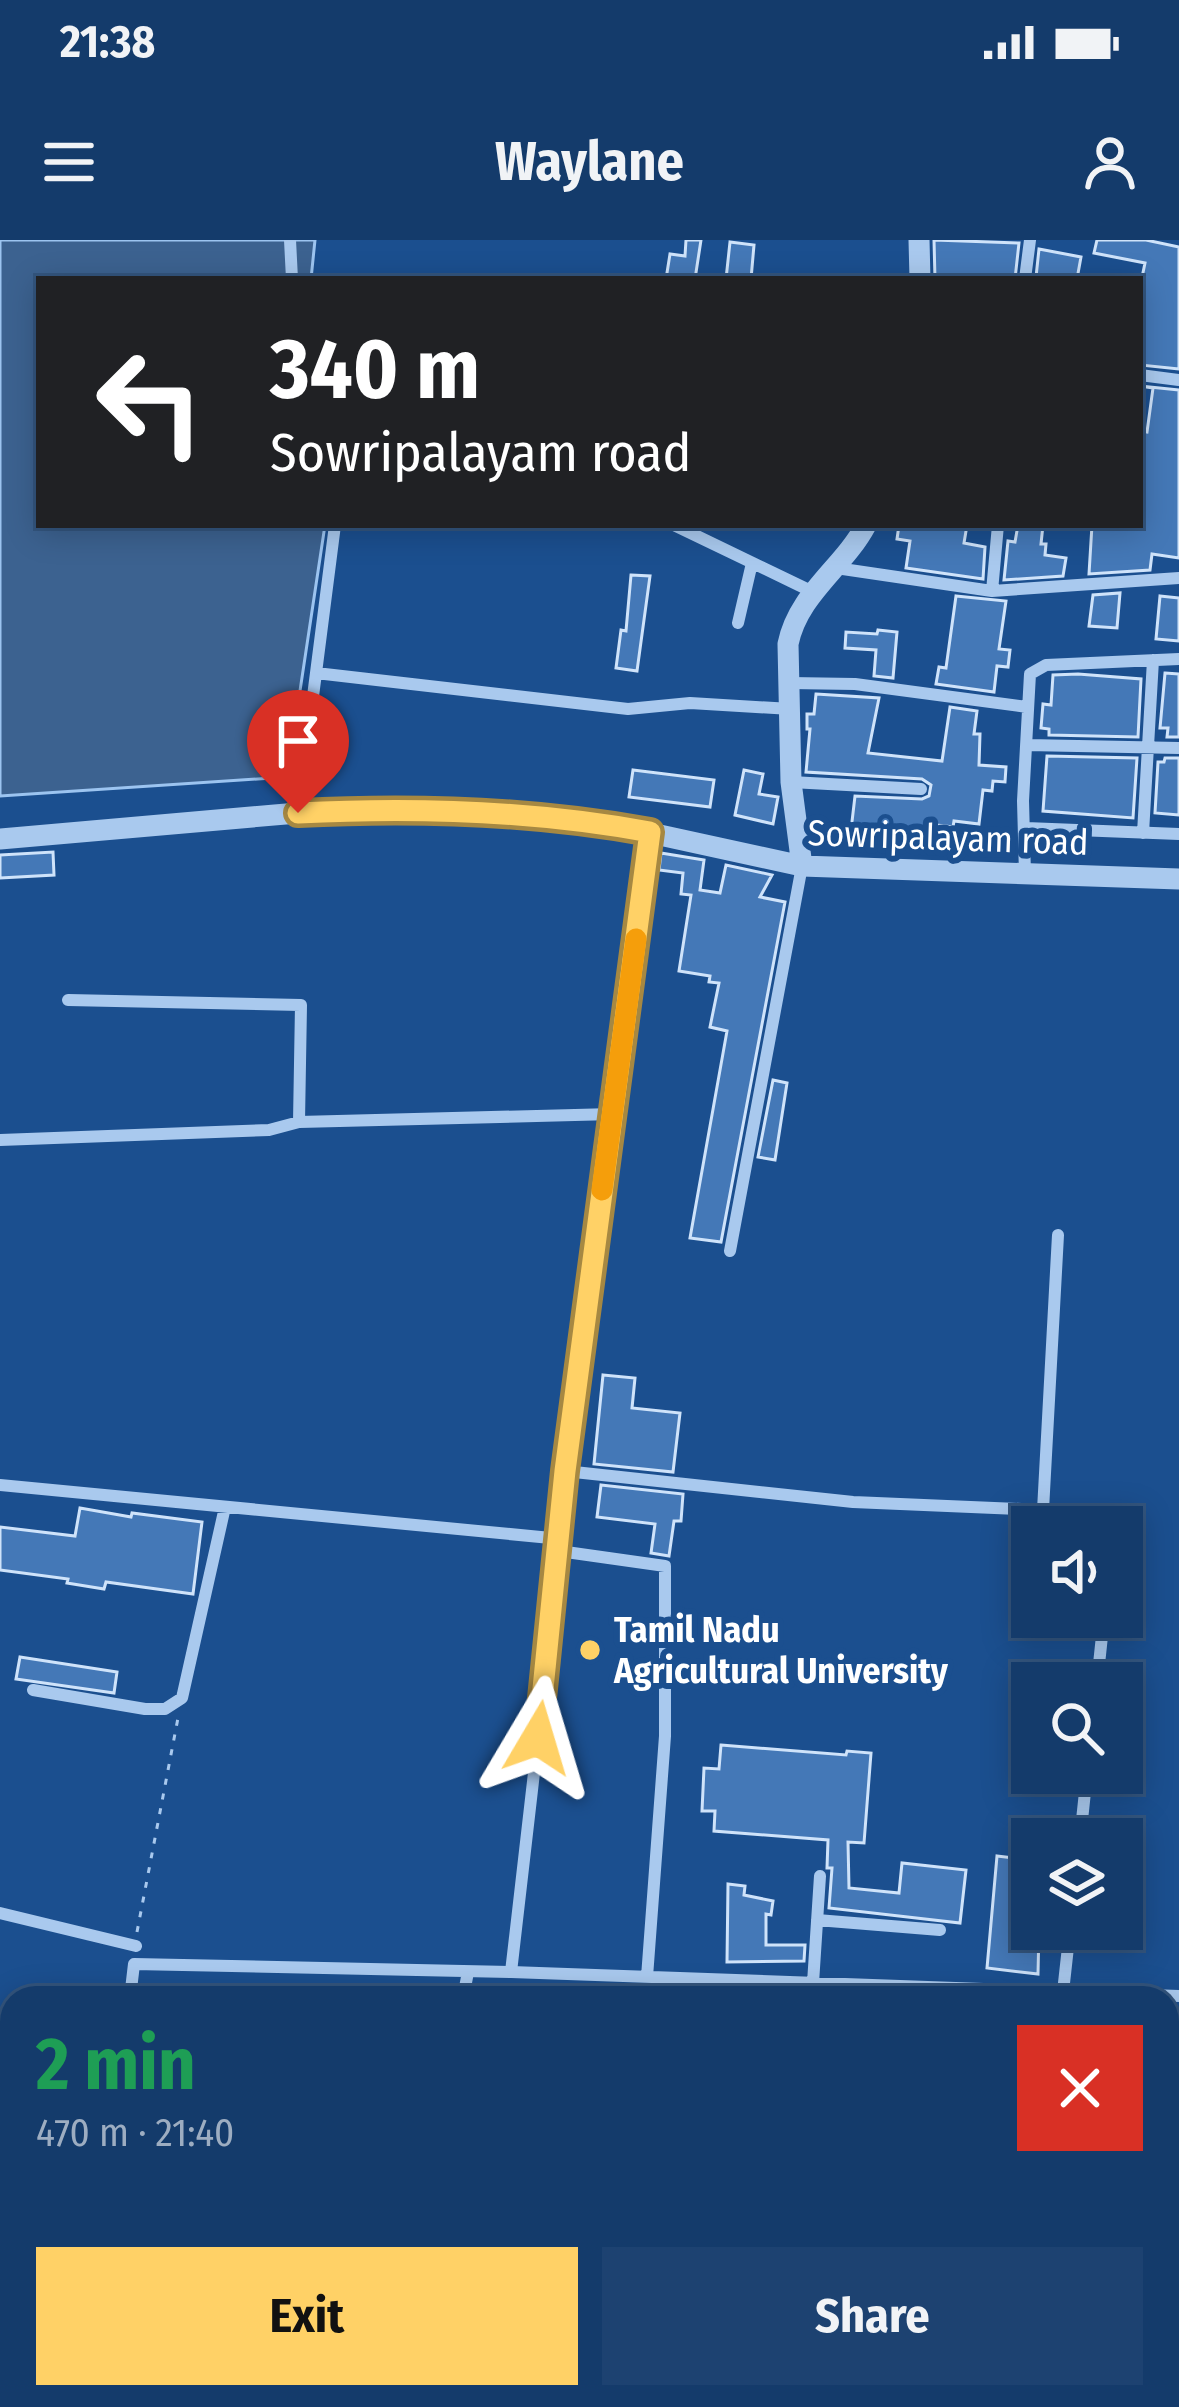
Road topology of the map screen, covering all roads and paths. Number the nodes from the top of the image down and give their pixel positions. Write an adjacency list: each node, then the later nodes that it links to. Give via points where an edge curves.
1 (290, 240): 4 (street)
2 (919, 240): 5 (street)
3 (1030, 240): 6 (street)
4 (292, 276)
5 (920, 276)
6 (1025, 276)
7 (1143, 375): 8 (street)
8 (1179, 380)
9 (335, 528): 21 (street)
10 (680, 528): 13 (street)
11 (864, 528): 14 (street)
12 (998, 528): 16 (street)
13 (752, 562): 17 (street); 18 (street)
14 (836, 568): 16 (street); 17 (street)
15 (1179, 578): 16 (street)
16 (992, 591)
17 (813, 592): 22 (street, via 792,623)
18 (738, 622)
19 (1179, 659): 20 (street)
20 (1153, 660): 23 (street, via 1046,665 1030,674); 26 (street)
21 (316, 673): 24 (street, via 628,709); 30 (street)
22 (790, 683): 23 (street); 24 (street)
23 (1028, 707): 25 (street)
24 (790, 709): 28 (street)
25 (1027, 745): 26 (street); 31 (street)
26 (1150, 747): 27 (street); 33 (street)
27 (1179, 748)
28 (791, 782): 29 (street); 36 (street)
29 (921, 789)
30 (298, 813): 32 (street, Sowripalayam road, via 452,812); 35 (street, Sowripalayam road)
31 (1026, 828): 33 (street); 37 (street)
32 (650, 832): 36 (street, Sowripalayam road); 40 (street)
33 (1143, 833): 34 (street)
34 (1179, 834)
35 (0, 838)
36 (802, 866): 37 (street, Sowripalayam road); 44 (street)
37 (1025, 874): 38 (street, Sowripalayam road)
38 (1179, 879)
39 (68, 1000): 41 (street, via 301,1005)
40 (613, 1114): 41 (street); 45 (street)
41 (298, 1122): 42 (street, via 269,1130)
42 (0, 1141)
43 (1058, 1235): 47 (street)
44 (730, 1251)
45 (565, 1471): 49 (street, via 853,1502); 50 (street)
46 (0, 1485): 48 (street)
47 (1043, 1506)
48 (225, 1507): 50 (street); 52 (street)
49 (1011, 1509)
50 (560, 1545): 60 (street); 61 (street, via 665,1566 665,1736)
51 (33, 1690): 52 (street, via 145,1709)
52 (182, 1698): 57 (path)
53 (820, 1876): 55 (street)
54 (0, 1913): 57 (street)
55 (817, 1920): 56 (street); 62 (street)
56 (940, 1930)
57 (136, 1946)
58 (1068, 1950): 66 (street)
59 (468, 1972): 60 (street); 63 (street, via 134,1964); 64 (street)
60 (511, 1972): 61 (street)
61 (647, 1977): 62 (street)
62 (813, 1983): 65 (street)
63 (131, 1986)
64 (465, 1986)
65 (821, 1986)
66 (1064, 1986)

